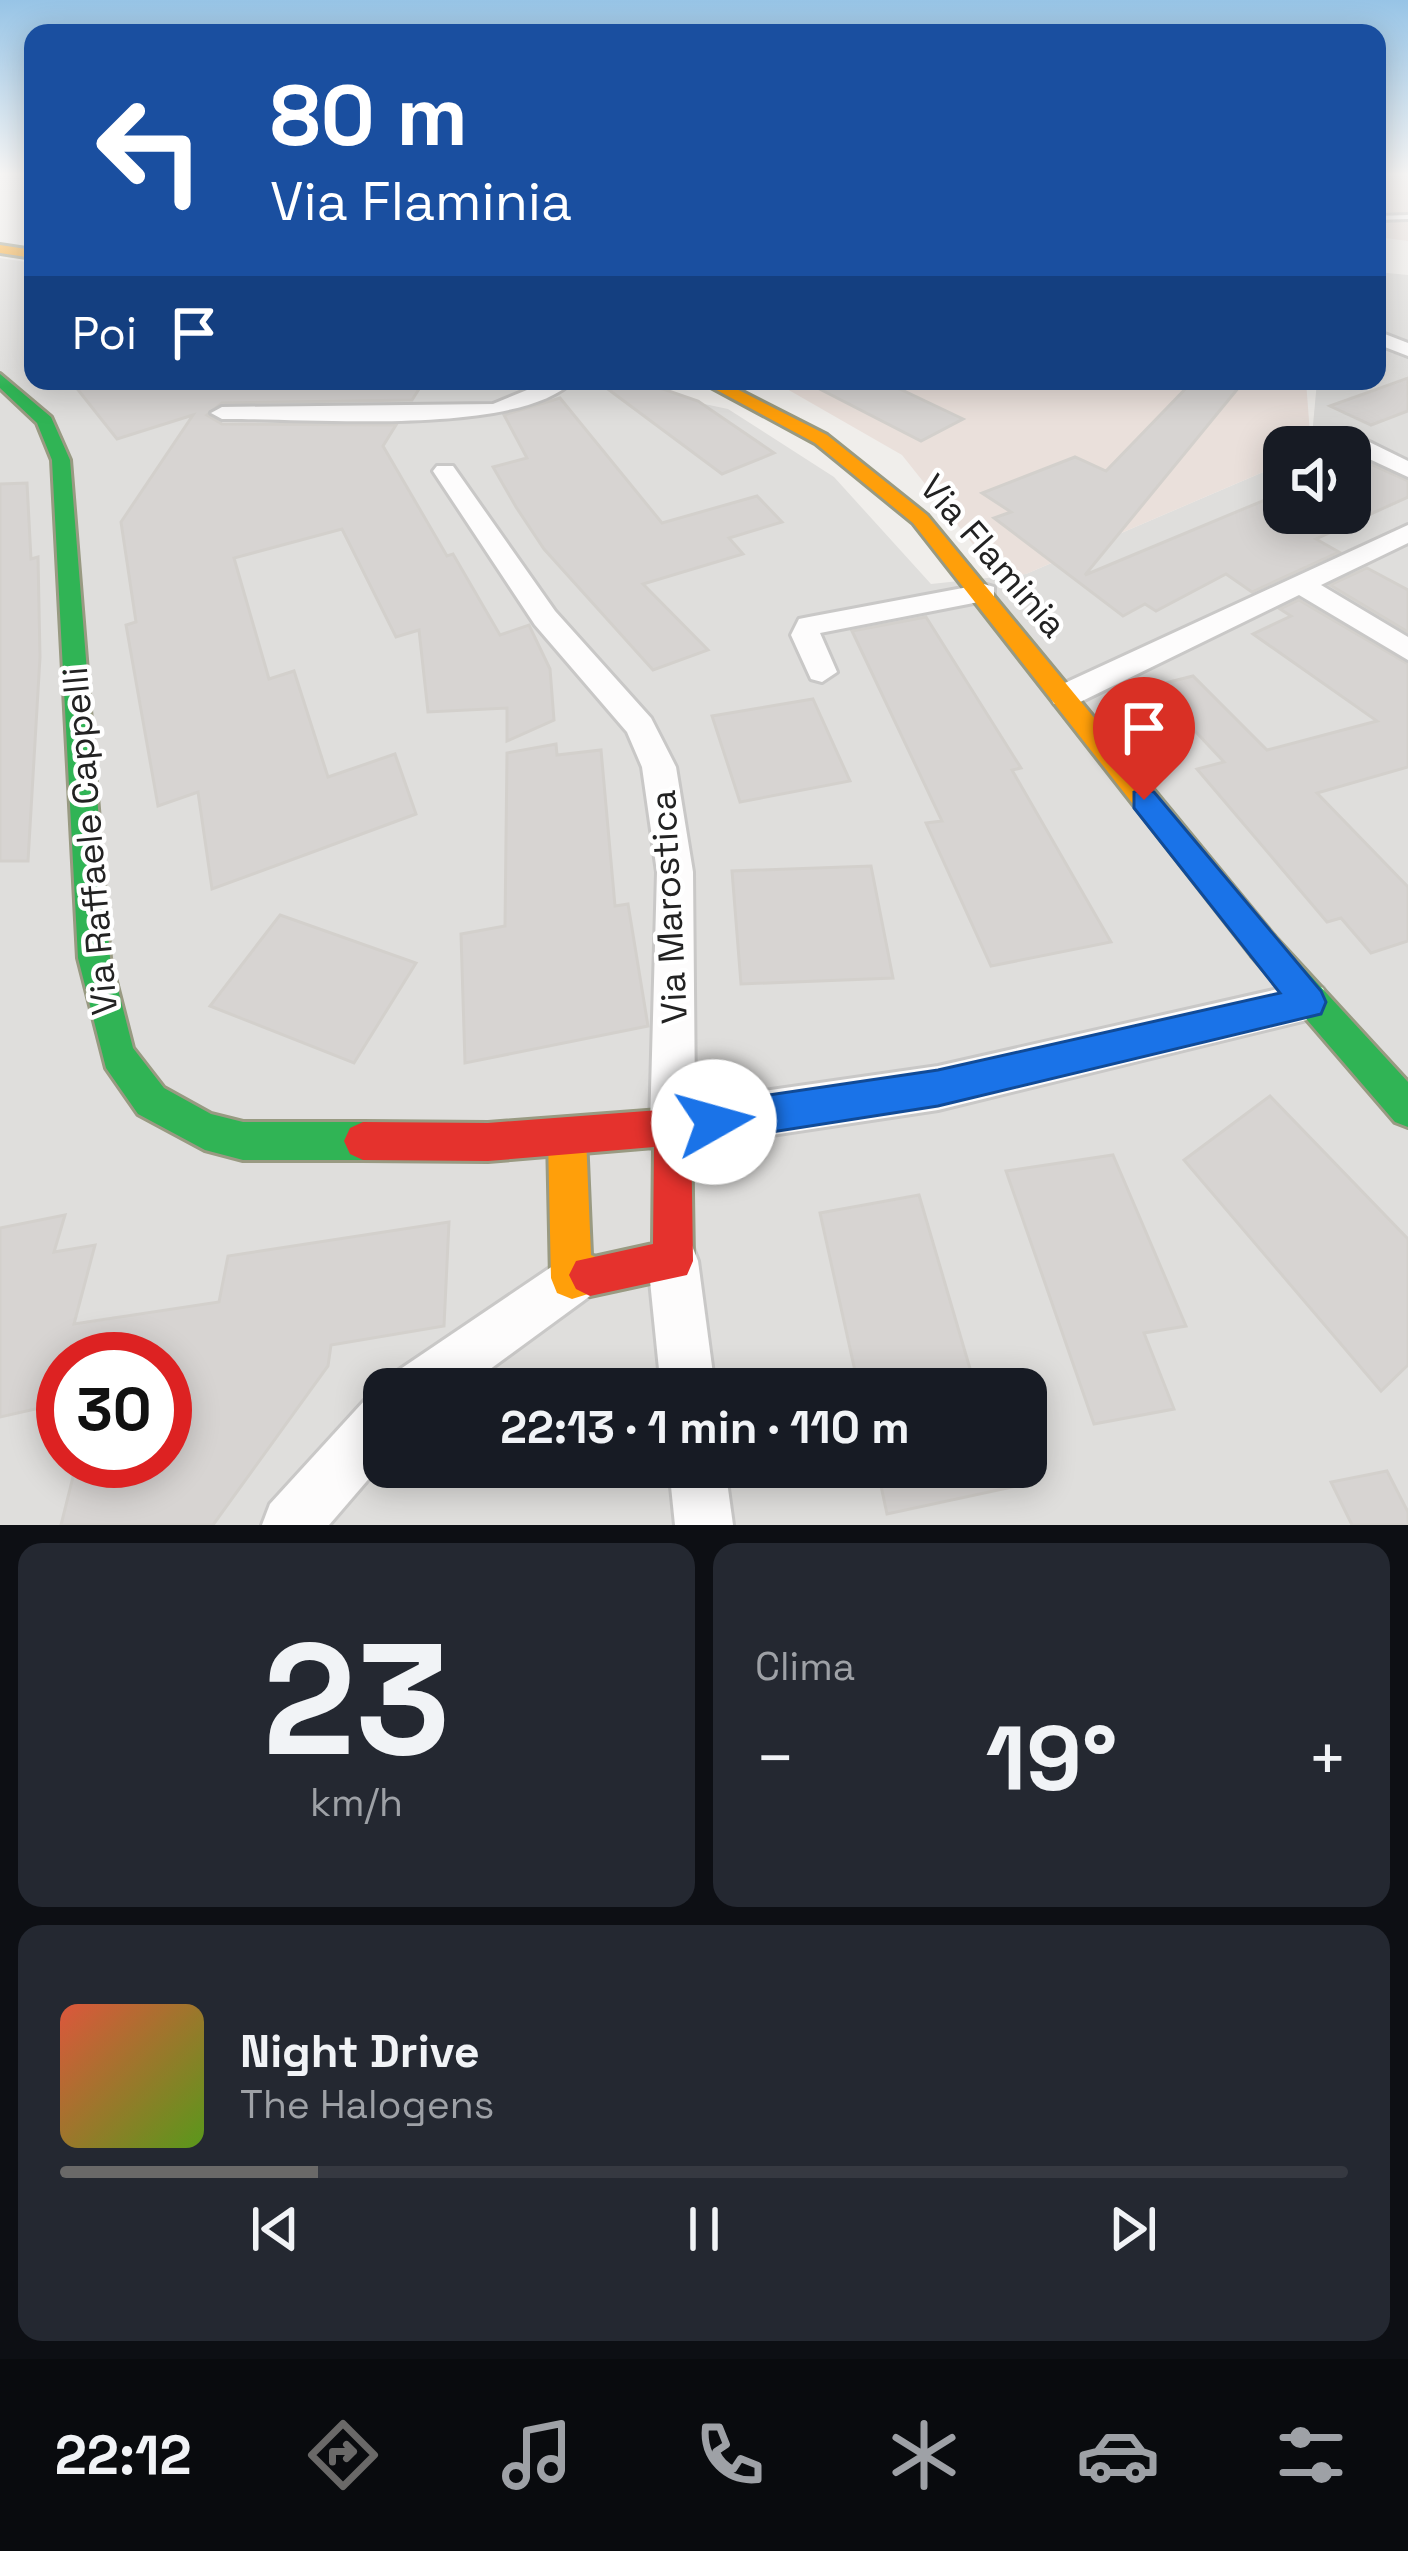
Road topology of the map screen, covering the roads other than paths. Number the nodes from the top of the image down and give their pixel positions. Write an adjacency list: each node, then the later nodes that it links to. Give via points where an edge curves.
1 (0, 380): 17 (street, Via Raffaele Cappelli, via 45,421 61,460 94,958 105,1031 128,1081 162,1111 244,1141)
2 (548, 390): 4 (street, via 494,410)
3 (727, 390): 10 (street, Via Flaminia, via 861,467)
4 (222, 413)
5 (1371, 452): 6 (street)
6 (1408, 470)
7 (445, 471): 16 (street, Via Marostica, via 545,618 640,727 666,787 675,895)
8 (1408, 533): 9 (street)
9 (1302, 585): 11 (street); 13 (street)
10 (984, 593): 12 (street, via 809,626 805,635); 13 (street, Via Flaminia)
11 (1408, 650)
12 (822, 672)
13 (1065, 696): 14 (street, Via Flaminia)
14 (1309, 1002): 15 (street, Via Flaminia); 16 (street, via 938,1088)
15 (1408, 1108)
16 (673, 1127): 17 (street, Via Raffaele Cappelli); 18 (street)
17 (566, 1136): 19 (street)
18 (673, 1261): 19 (street); 21 (street)
19 (572, 1278): 20 (street)
20 (447, 1368)
21 (686, 1368)
22 (363, 1443): 24 (street)
23 (700, 1488): 25 (street)
24 (291, 1525)
25 (704, 1525)

